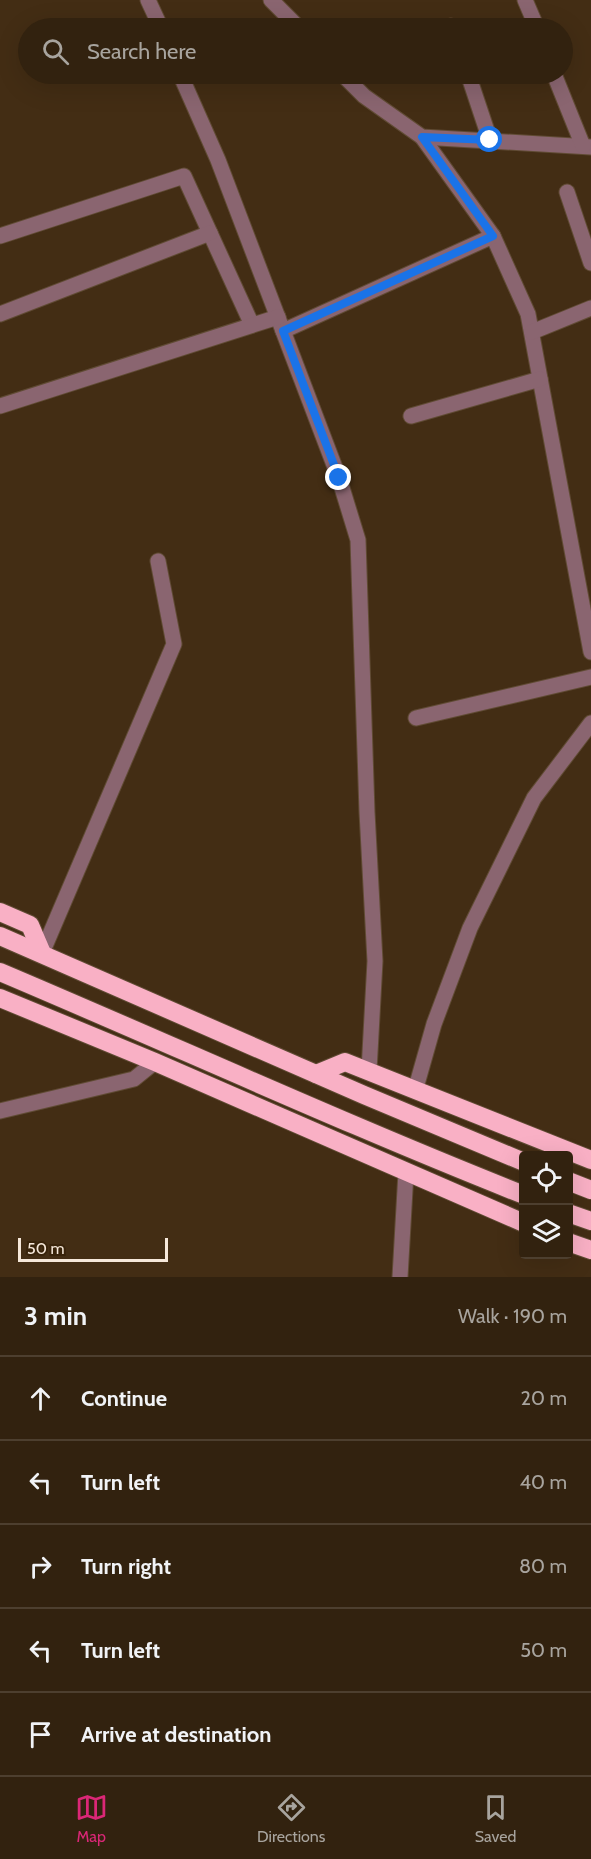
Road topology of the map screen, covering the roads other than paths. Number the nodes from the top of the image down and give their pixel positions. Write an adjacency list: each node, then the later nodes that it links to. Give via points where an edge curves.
1 (148, 0): 4 (street)
2 (271, 0): 5 (street)
3 (525, 0): 6 (street)
4 (156, 18)
5 (288, 18)
6 (533, 18)
7 (184, 84): 21 (street)
8 (352, 84): 11 (street)
9 (471, 84): 12 (street)
10 (559, 84): 13 (street)
11 (422, 137): 12 (street); 17 (street)
12 (490, 140): 13 (street)
13 (587, 147)
14 (567, 192): 18 (street)
15 (210, 233): 16 (street, via 184,176); 20 (street); 22 (street)
16 (0, 236)
17 (493, 236): 21 (street); 23 (street, via 528,314)
18 (591, 263)
19 (591, 308): 23 (street)
20 (0, 314)
21 (281, 324): 22 (street); 39 (street, via 358,540 375,961)
22 (252, 326): 25 (street)
23 (532, 332): 24 (street)
24 (540, 379): 26 (street); 28 (street)
25 (0, 406)
26 (411, 416)
27 (158, 561): 34 (street, via 174,644)
28 (591, 652)
29 (591, 677): 30 (street)
30 (416, 718)
31 (591, 723): 41 (street, via 534,798 470,928 434,1024)
32 (0, 912): 34 (highway, via 30,925)
33 (0, 936): 34 (highway)
34 (42, 953): 40 (highway)
35 (0, 972): 37 (highway)
36 (0, 998): 38 (highway)
37 (165, 1042): 38 (highway); 45 (highway)
38 (155, 1062): 43 (street, via 134,1079); 48 (highway)
39 (369, 1071): 40 (highway, via 345,1062); 41 (highway); 42 (highway)
40 (316, 1074): 42 (highway)
41 (415, 1091): 44 (highway); 47 (highway)
42 (364, 1095): 44 (highway)
43 (0, 1111)
44 (411, 1115): 45 (highway); 46 (highway)
45 (408, 1149): 48 (highway); 51 (highway)
46 (519, 1160)
47 (591, 1160)
48 (406, 1172): 53 (highway); 57 (street)
49 (573, 1183): 50 (highway)
50 (591, 1190)
51 (519, 1193)
52 (573, 1215): 54 (highway)
53 (519, 1221)
54 (591, 1221)
55 (573, 1244): 56 (highway)
56 (591, 1250)
57 (400, 1277)

